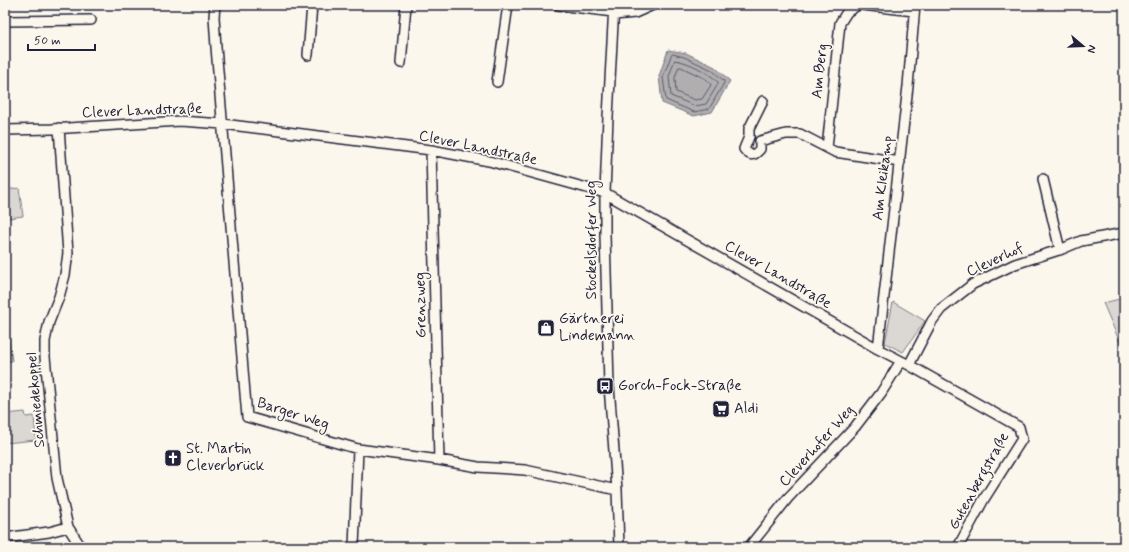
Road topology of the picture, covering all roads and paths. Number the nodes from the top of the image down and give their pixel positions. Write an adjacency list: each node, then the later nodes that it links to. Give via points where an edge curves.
1 (215, 5): 17 (street)
2 (312, 5): 13 (street)
3 (406, 5): 14 (street)
4 (508, 5): 15 (street)
5 (558, 5): 10 (street)
6 (653, 5): 10 (street, via 635,13)
7 (858, 5): 22 (street, Am Berg, via 847,12 840,23)
8 (862, 5): 9 (street)
9 (914, 8): 24 (street, Am Kleikamp)
10 (614, 11): 26 (street, Stockelsdorfer Weg)
11 (91, 20): 12 (street)
12 (5, 21)
13 (308, 55)
14 (401, 63)
15 (497, 82)
16 (763, 101): 20 (street, via 749,129)
17 (223, 124): 18 (street, Clever Landstraße, via 180,121); 23 (street, Clever Landstraße); 31 (street, Barger Weg, via 247,417)
18 (59, 128): 19 (street, Clever Landstraße); 34 (street, Schmiedekoppel, via 68,253 59,297 49,322 45,357 57,478)
19 (5, 130)
20 (749, 137): 21 (street); 21 (street, via 744,149 752,155 760,149)
21 (760, 141): 22 (street, via 786,134 800,134)
22 (827, 148): 24 (street, via 835,152)
23 (431, 150): 26 (street, Clever Landstraße, via 489,161); 32 (street, Grenzweg)
24 (900, 162): 29 (street, Am Kleikamp)
25 (1043, 179): 28 (street)
26 (605, 193): 29 (street, Clever Landstraße); 33 (street, Stockelsdorfer Weg, via 609,386)
27 (1124, 233): 28 (street, Cleverhof, via 1082,241)
28 (1060, 250): 30 (street, Cleverhof, via 1015,264 973,284 941,309)
29 (878, 349): 30 (street, Clever Landstraße)
30 (905, 363): 39 (street, Cleverhofer Weg, via 855,427 788,498); 40 (street, Gutenbergstraße, via 1019,427 1022,439 984,499)
31 (358, 449): 32 (street, Barger Weg); 37 (street)
32 (439, 460): 33 (street, Barger Weg, via 478,467 526,470)
33 (617, 490): 38 (street, Stockelsdorfer Weg)
34 (68, 527): 35 (street); 36 (street, Schmiedekoppel)
35 (5, 538)
36 (81, 547)
37 (354, 547)
38 (619, 547)
39 (749, 547)
40 (958, 547)

